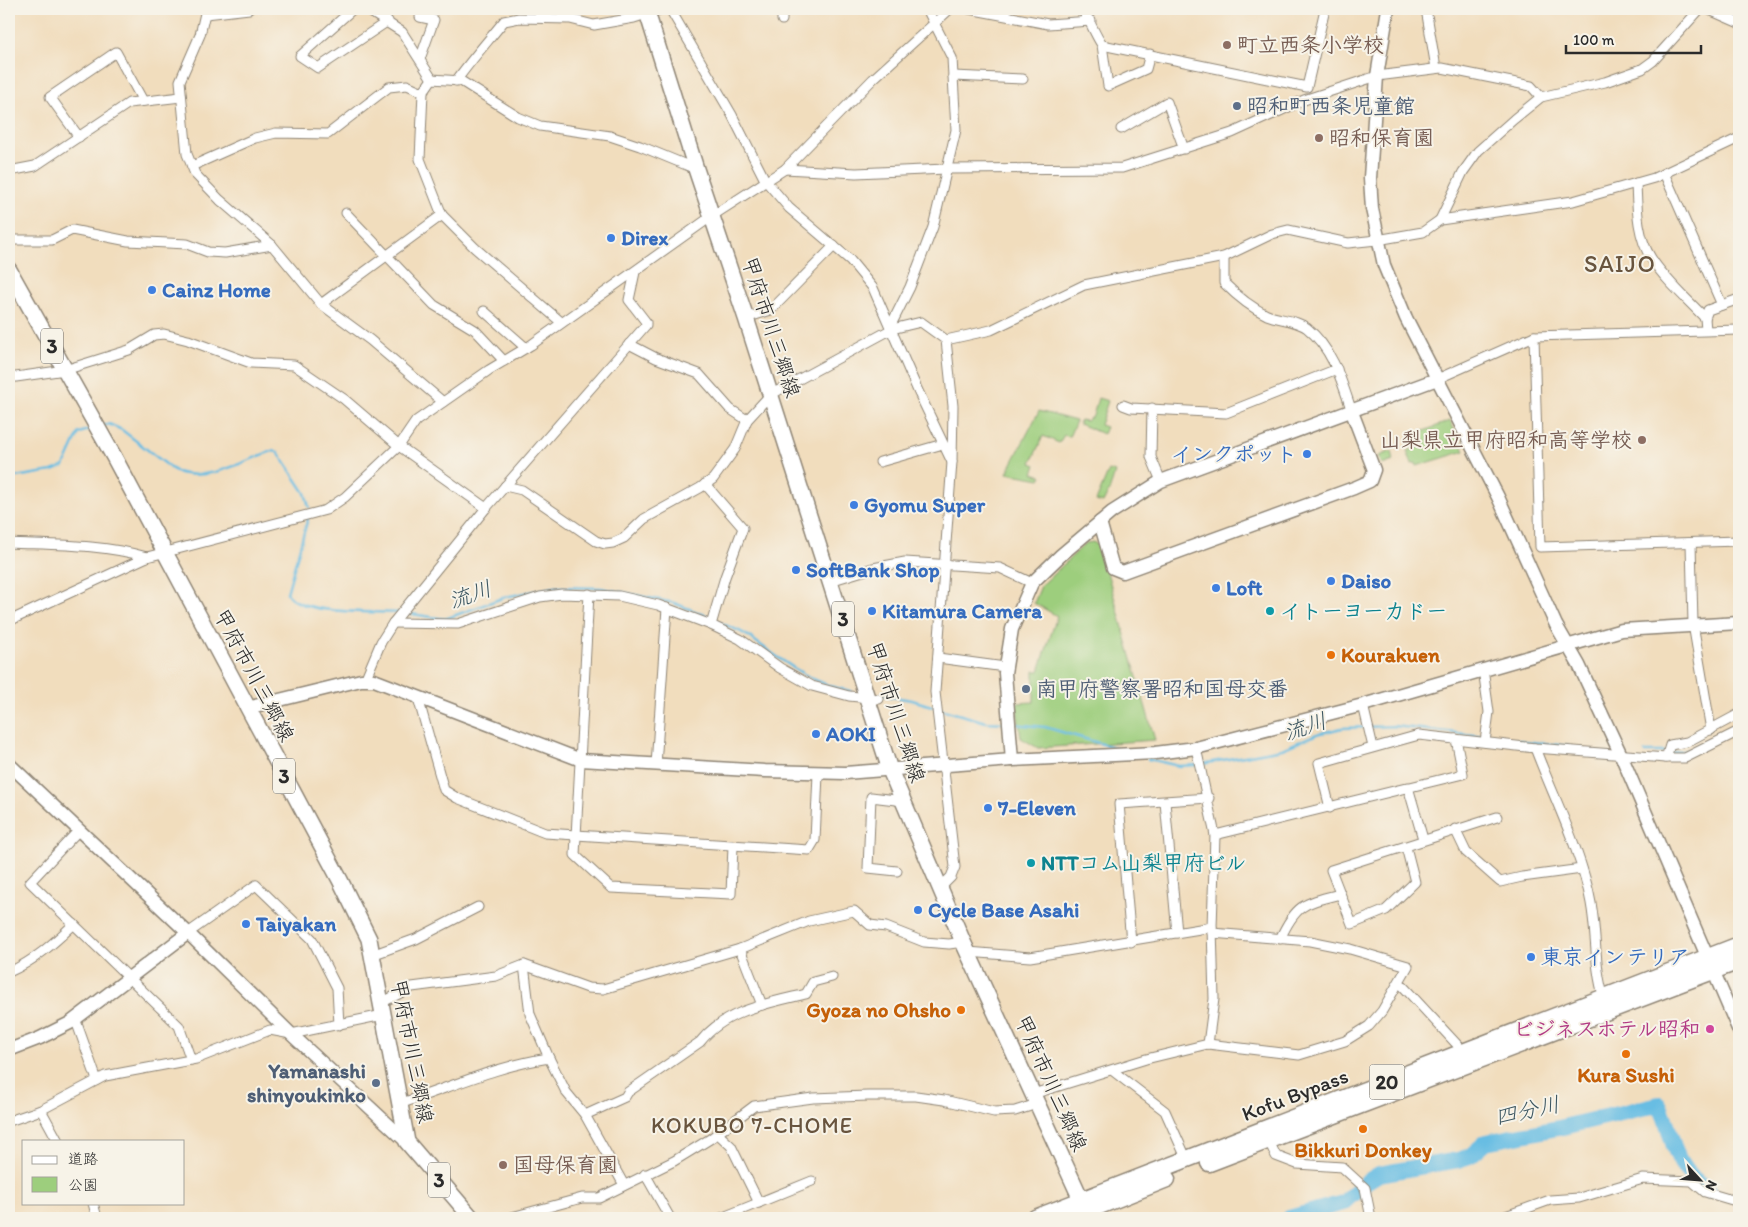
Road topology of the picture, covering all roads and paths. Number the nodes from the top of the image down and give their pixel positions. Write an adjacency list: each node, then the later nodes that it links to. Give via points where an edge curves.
1 (249, 9): 17 (street)
2 (353, 9): 20 (street, via 300,56 318,68)
3 (366, 9): 20 (street)
4 (422, 9): 26 (street, via 420,16 434,20)
5 (662, 9): 18 (street)
6 (670, 9): 47 (street, via 732,115)
7 (782, 9): 19 (street)
8 (927, 9): 22 (street)
9 (950, 9): 22 (street)
10 (968, 9): 21 (street, via 1048,24)
11 (1082, 9): 21 (street)
12 (1325, 9): 25 (street, via 1307,87)
13 (1388, 9): 29 (street)
14 (1426, 9): 27 (street)
15 (1700, 9): 35 (street, via 1642,69 1605,82)
16 (1707, 9): 23 (street)
17 (206, 12): 34 (street, via 180,81)
18 (647, 12): 32 (street, via 594,25 570,19 504,20); 42 (main road, 甲府市川三郷線 / 3)
19 (782, 20)
20 (388, 21): 26 (street, via 402,32)
21 (1091, 21): 24 (street)
22 (934, 23): 28 (street, via 952,58); 43 (street, via 866,86)
23 (1739, 23)
24 (1102, 44): 25 (street); 25 (street, via 1108,86 1146,69)
25 (1150, 54)
26 (420, 59): 30 (street)
27 (1436, 68): 29 (street); 35 (street, via 1531,86)
28 (953, 76): 31 (street); 44 (street, via 956,130)
29 (1377, 76): 40 (street, via 1304,100 1232,133); 54 (street, via 1370,178)
30 (432, 79): 32 (street); 33 (street)
31 (1024, 79)
32 (456, 81): 42 (street, via 540,126 610,136)
33 (423, 92): 41 (street, via 407,86 389,86 328,134 276,133 255,138); 50 (street, via 420,159)
34 (181, 97): 36 (street); 41 (street, via 187,154)
35 (1541, 97): 52 (street, via 1478,151 1463,172)
36 (142, 101): 38 (street, via 129,103); 38 (street, via 116,52 50,98)
37 (1121, 129): 40 (street, via 1167,102)
38 (79, 136): 45 (street, via 35,166)
39 (1739, 138): 46 (street)
40 (1184, 149): 44 (street, via 1122,168)
41 (192, 166): 55 (street, via 195,174 220,200)
42 (696, 169): 51 (main road, 甲府市川三郷線 / 3)
43 (785, 169): 44 (street, via 856,173); 47 (street)
44 (946, 169): 68 (street, via 933,227)
45 (9, 171)
46 (1664, 173): 48 (street); 63 (street)
47 (765, 180): 51 (street); 56 (street, via 789,208)
48 (1636, 183): 52 (street, via 1573,201); 66 (street, via 1637,216 1650,258)
49 (346, 213): 57 (street)
50 (442, 215): 57 (street); 67 (street)
51 (712, 216): 60 (street); 65 (main road, 甲府市川三郷線 / 3)
52 (1440, 220): 54 (street, via 1423,232)
53 (9, 240): 55 (street, via 52,240 72,230 128,241 187,244 208,252 225,253)
54 (1378, 240): 58 (street, via 1348,242 1288,230 1272,234); 79 (street, via 1394,292)
55 (272, 245): 62 (street)
56 (834, 246): 65 (street, via 771,310); 68 (street, via 873,288)
57 (388, 256): 62 (street); 75 (street, via 434,305 475,330)
58 (1224, 257): 72 (street, via 1084,285 991,330); 76 (street, via 1224,283 1236,295 1267,315 1306,327 1326,347)
59 (9, 270): 77 (main road, 甲府市川三郷線 / 3)
60 (635, 272): 67 (street); 73 (street, via 629,300 646,322)
61 (1739, 299): 63 (street)
62 (321, 304): 81 (street, via 370,340)
63 (1722, 305): 66 (street, via 1708,310)
64 (484, 311): 74 (street)
65 (746, 318): 80 (main road, 甲府市川三郷線 / 3)
66 (1705, 318): 69 (street)
67 (561, 322): 74 (street)
68 (892, 327): 72 (street, via 921,322); 80 (street); 86 (street)
69 (1706, 330): 70 (street); 71 (street)
70 (1739, 330)
71 (1534, 336): 79 (street); 96 (street, via 1540,547)
72 (946, 340): 89 (street, via 953,406)
73 (629, 344): 85 (street, via 699,374 730,409); 92 (street)
74 (526, 348): 75 (street)
75 (504, 361): 81 (street)
76 (1337, 369): 83 (street, via 1226,414); 84 (street)
77 (65, 370): 78 (street); 87 (street, via 129,350 154,335 177,336 251,363 294,365 344,399); 98 (main road, 甲府市川三郷線 / 3)
78 (9, 378)
79 (1437, 379): 84 (street); 110 (street, via 1498,497)
80 (770, 395): 85 (street); 101 (main road, 甲府市川三郷線 / 3)
81 (443, 402): 87 (street, via 416,421)
82 (1123, 405): 83 (street)
83 (1152, 408): 90 (street, via 1151,457)
84 (1352, 412): 90 (street); 94 (street, via 1374,470 1370,481 1123,572 1113,568)
85 (747, 420): 91 (street, via 735,450 713,479)
86 (943, 444): 88 (street); 89 (street)
87 (399, 446): 93 (street); 98 (street, via 345,497 326,510)
88 (880, 462)
89 (952, 462): 100 (street)
90 (1161, 481): 94 (street)
91 (705, 484): 92 (street, via 644,518 613,544 587,536 522,490); 109 (street, via 744,528)
92 (505, 486): 93 (street)
93 (486, 508): 105 (street)
94 (1100, 522): 102 (street)
95 (1739, 541): 96 (street)
96 (1691, 542): 108 (street)
97 (9, 543): 99 (street, via 88,547 127,551)
98 (164, 551): 99 (street); 118 (main road, 甲府市川三郷線 / 3)
99 (147, 557): 106 (street)
100 (945, 564): 101 (street, via 905,562); 102 (street, via 1000,568); 111 (street)
101 (830, 581): 116 (main road, 甲府市川三郷線 / 3)
102 (1032, 583): 112 (street, via 1012,629)
103 (590, 594): 104 (street, via 619,596); 105 (street, via 540,597 452,624); 129 (street)
104 (667, 608): 109 (street); 132 (street)
105 (395, 620): 114 (street, via 381,642)
106 (9, 621)
107 (1739, 623): 108 (street)
108 (1693, 624): 110 (street, via 1622,630); 120 (street)
109 (711, 625): 116 (street, via 740,639 812,686)
110 (1567, 646): 113 (street); 127 (street)
111 (938, 658): 112 (street); 131 (street, via 935,692)
112 (1005, 667): 130 (street)
113 (1483, 669): 117 (street); 123 (street, via 1489,712)
114 (365, 680): 115 (street, via 374,680); 118 (street)
115 (418, 698): 129 (street); 145 (street, via 441,784 448,794 545,833)
116 (874, 698): 134 (main road, 甲府市川三郷線 / 3)
117 (1363, 705): 124 (street); 125 (street)
118 (247, 708): 163 (main road, 甲府市川三郷線 / 3, via 344,889 369,939)
119 (1739, 714): 120 (street)
120 (1711, 730): 128 (street, via 1687,742 1670,745)
121 (1739, 731): 128 (street, via 1685,758)
122 (1456, 739): 123 (street); 124 (street, via 1419,735); 136 (street, via 1462,774)
123 (1485, 742): 126 (street)
124 (1373, 747): 140 (street, via 1319,763)
125 (1196, 748): 130 (street); 137 (street)
126 (1534, 748): 127 (street); 149 (street)
127 (1621, 755): 128 (street); 165 (street)
128 (1666, 758)
129 (580, 760): 132 (street); 145 (street)
130 (1012, 760): 131 (street)
131 (943, 765): 134 (street); 151 (street, via 955,867 951,877)
132 (656, 766): 135 (street)
133 (11, 768): 143 (street)
134 (890, 770): 135 (street); 138 (main road, 甲府市川三郷線 / 3)
135 (818, 774): 147 (street, via 815,840 809,850)
136 (1408, 787): 140 (street); 146 (street)
137 (1208, 798): 139 (street); 144 (street)
138 (904, 801): 150 (street, via 871,798 868,868); 151 (main road, 甲府市川三郷線 / 3)
139 (1165, 802): 157 (street); 159 (street, via 1119,804)
140 (1330, 808): 144 (street)
141 (1497, 817): 142 (street)
142 (1455, 829): 146 (street); 149 (street, via 1466,852 1500,882)
143 (78, 831): 154 (street, via 30,882); 156 (street)
144 (1215, 835): 155 (street)
145 (576, 836): 147 (street); 147 (street, via 575,855 611,888 731,894)
146 (1423, 839): 148 (street)
147 (734, 846)
148 (1406, 847): 152 (street, via 1331,870); 152 (street, via 1415,882 1386,910 1352,924)
149 (1582, 868): 171 (street, via 1591,903 1598,979)
150 (897, 872)
151 (939, 888): 161 (main road, 甲府市川三郷線 / 3)
152 (1340, 894): 158 (street, via 1308,902 1288,921)
153 (478, 907): 163 (street, via 444,927)
154 (74, 924): 167 (street, via 50,947); 169 (street)
155 (1212, 930): 157 (street); 158 (street); 178 (street, via 1214,999)
156 (188, 933): 169 (street); 175 (street, via 256,885 312,939 336,988); 177 (street)
157 (1177, 934): 159 (street)
158 (1280, 939): 170 (street, via 1350,949 1408,966)
159 (1131, 942): 161 (street, via 1030,957)
160 (1739, 945): 165 (highway, Kofu Bypass / 20)
161 (965, 947): 162 (street, via 924,942 886,927 870,925 854,911 809,921); 185 (main road, 甲府市川三郷線 / 3)
162 (740, 949): 166 (street, via 603,989 588,988); 172 (street)
163 (372, 955): 173 (main road, 甲府市川三郷線 / 3)
164 (1739, 961): 165 (highway, Kofu Bypass / 20)
165 (1711, 964): 171 (highway, Kofu Bypass / 20); 176 (street); 192 (highway, Kofu Bypass / 20)
166 (524, 965): 173 (street, via 496,976 412,987); 181 (street, via 530,1014)
167 (9, 972)
168 (832, 977): 172 (street, via 813,982 806,994)
169 (129, 978): 174 (street); 182 (street, via 179,1026)
170 (1400, 983): 178 (street, via 1369,1026 1345,1041 1325,1048 1299,1055); 180 (street)
171 (1604, 998): 180 (highway, Kofu Bypass / 20)
172 (762, 1005): 188 (street, via 724,1019 700,1042 628,1092 625,1098)
173 (382, 1009): 175 (street); 186 (main road, 甲府市川三郷線 / 3)
174 (76, 1018): 179 (street, via 40,1038); 184 (street)
175 (338, 1025): 177 (street)
176 (1739, 1031)
177 (291, 1034): 182 (street, via 270,1030); 193 (street)
178 (1208, 1044): 183 (street)
179 (9, 1050)
180 (1464, 1052): 194 (highway, Kofu Bypass / 20)
181 (548, 1058): 186 (street, via 480,1074); 188 (street, via 566,1092)
182 (191, 1060): 184 (street)
183 (1113, 1070): 185 (street); 194 (street, via 1165,1111)
184 (97, 1080): 187 (street)
185 (1035, 1099): 190 (street, via 1015,1110 994,1112 916,1096 813,1098 754,1106); 201 (main road, 甲府市川三郷線 / 3)
186 (399, 1104): 193 (main road, 甲府市川三郷線 / 3)
187 (41, 1110): 189 (street); 191 (street)
188 (585, 1115): 197 (street)
189 (9, 1122)
190 (717, 1133): 195 (street, via 674,1161); 199 (street, via 730,1146)
191 (57, 1140)
192 (1269, 1141): 201 (highway, Kofu Bypass / 20); 209 (street, via 1276,1156 1298,1164 1342,1167 1365,1188)
193 (407, 1142): 203 (main road, 甲府市川三郷線 / 3)
194 (1187, 1160): 201 (highway, Kofu Bypass / 20)
195 (646, 1174): 197 (street); 205 (street)
196 (812, 1181): 199 (street)
197 (624, 1185): 204 (street, via 599,1198 582,1198)
198 (1739, 1202): 210 (street, via 1705,1192 1692,1181 1643,1179 1579,1198 1550,1200)
199 (759, 1203): 206 (street)
200 (93, 1204): 202 (street)
201 (1086, 1210): 207 (highway, Kofu Bypass / 20); 208 (highway, Kofu Bypass / 20)
202 (97, 1218)
203 (472, 1218)
204 (508, 1218)
205 (670, 1218)
206 (721, 1218)
207 (1035, 1218)
208 (1069, 1218)
209 (1371, 1218)
210 (1500, 1218)

